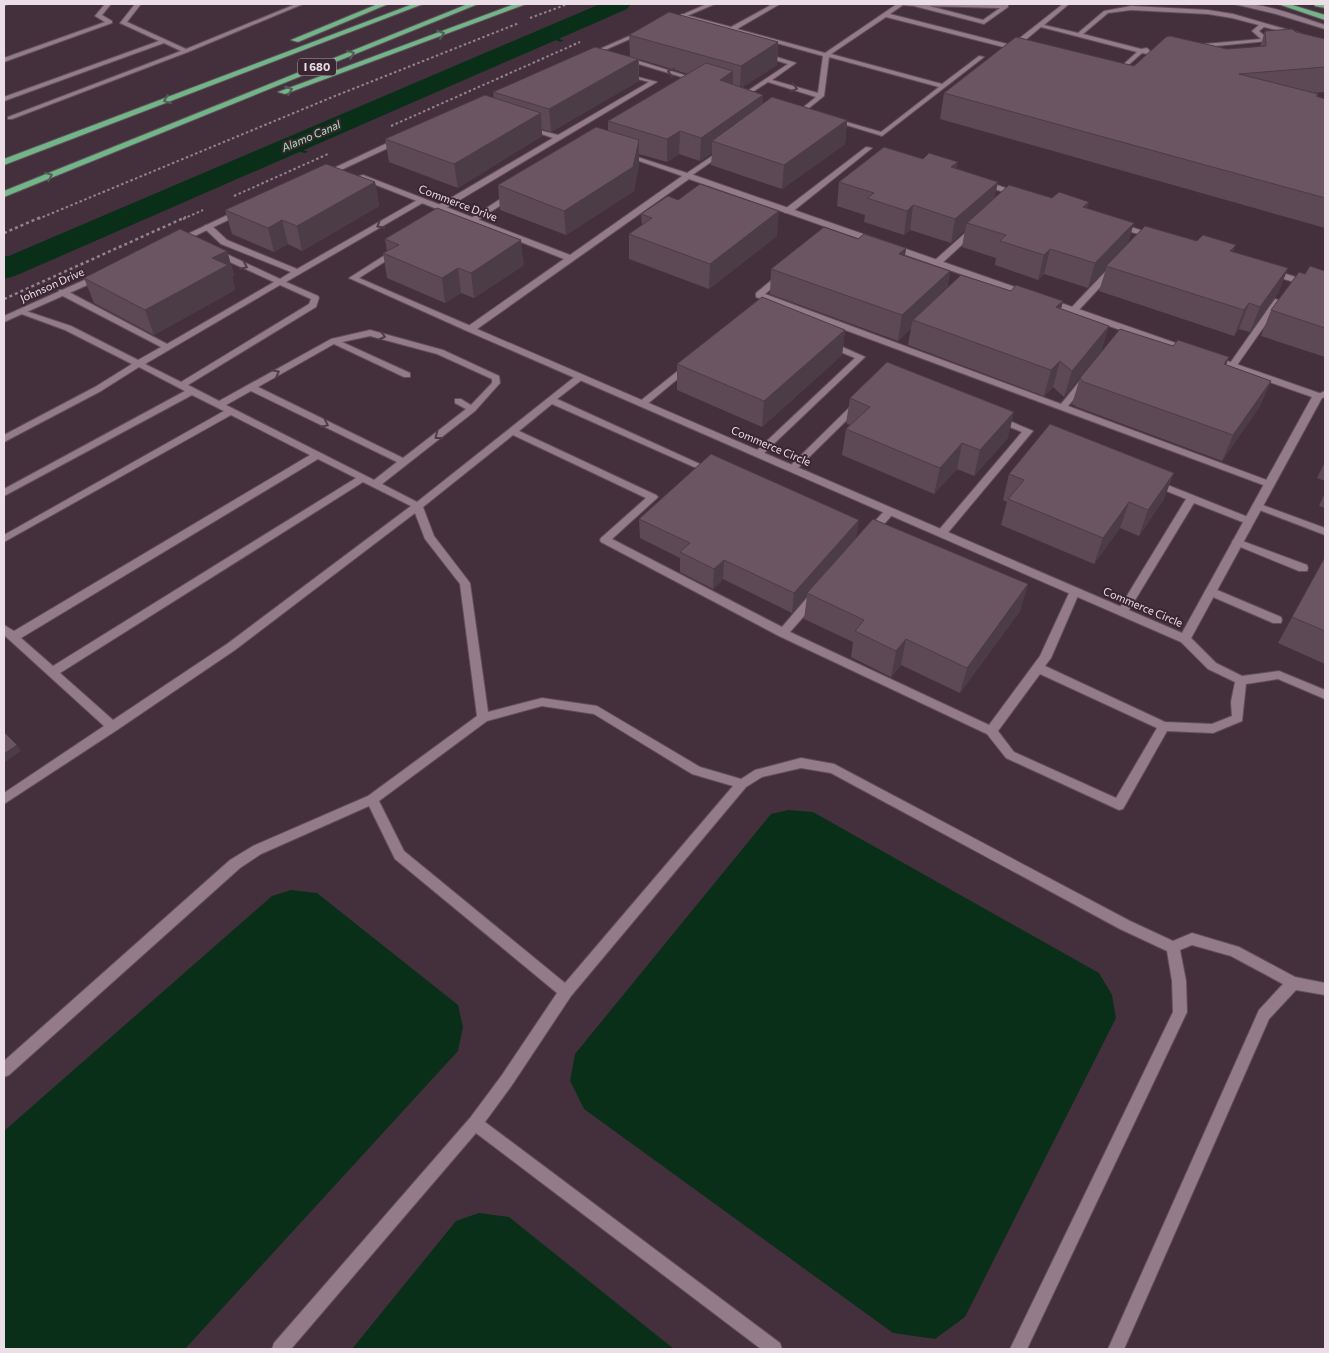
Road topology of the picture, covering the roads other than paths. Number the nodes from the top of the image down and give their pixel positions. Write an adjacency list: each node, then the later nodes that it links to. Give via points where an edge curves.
1 (108, 4): 22 (lane, via 98,16)
2 (138, 4): 23 (lane)
3 (300, 4): 40 (lane)
4 (384, 4): 33 (highway)
5 (419, 4): 60 (highway, I 680)
6 (474, 4): 74 (highway, I 680, one-way to 6)
7 (522, 4): 74 (highway, one-way to 7, via 180,130)
8 (712, 4): 20 (street)
9 (777, 4): 30 (lane)
10 (903, 4): 11 (lane); 19 (lane)
11 (913, 4): 11 (lane, via 978,6 1006,6 984,22)
12 (1066, 4): 25 (lane)
13 (1237, 4): 27 (street, via 1278,12)
14 (1282, 4): 21 (highway)
15 (1294, 4): 18 (highway)
16 (1318, 4): 17 (highway)
17 (1325, 6)
18 (1325, 14)
19 (885, 15): 36 (lane); 49 (lane)
20 (682, 16): 26 (street); 30 (lane)
21 (1325, 18)
22 (110, 22): 23 (lane); 54 (lane)
23 (123, 23): 32 (lane)
24 (1264, 24): 31 (lane, via 1208,12 1130,8 1106,12); 34 (lane); 35 (lane, via 1255,31 1266,40)
25 (1039, 25): 31 (lane); 36 (lane)
26 (659, 26): 28 (lane)
27 (1325, 27)
28 (668, 28)
29 (650, 29): 41 (street)
30 (732, 29): 49 (lane)
31 (1079, 35): 42 (lane)
32 (165, 41): 40 (lane); 67 (lane)
33 (284, 45)
34 (1324, 45): 38 (lane)
35 (1195, 46): 37 (lane); 48 (lane)
36 (1012, 47): 45 (lane)
37 (1185, 47)
38 (1306, 48)
39 (1167, 49): 42 (lane)
40 (186, 50): 71 (lane)
41 (598, 51): 47 (lane); 55 (street)
42 (1141, 51): 52 (lane); 58 (lane, via 1116,74)
43 (1325, 51): 46 (lane)
44 (755, 52): 59 (lane, via 793,63)
45 (1031, 52)
46 (1316, 52)
47 (608, 54)
48 (1204, 54)
49 (826, 55): 62 (lane); 65 (lane)
50 (257, 56): 60 (highway, via 220,71)
51 (617, 56): 61 (lane, one-way to 51)
52 (1170, 56)
53 (981, 57): 62 (lane)
54 (4, 60)
55 (579, 60): 56 (lane)
56 (588, 62)
57 (616, 71): 76 (lane, via 654,82)
58 (1106, 72)
59 (768, 80): 64 (lane); 65 (lane, one-way to 65)
60 (212, 82): 80 (highway, I 680, one-way to 80)
61 (709, 84)
62 (943, 86): 72 (lane, via 882,134)
63 (737, 92): 64 (lane)
64 (746, 94): 66 (lane)
65 (822, 96): 69 (lane)
66 (756, 97)
67 (4, 99)
68 (792, 108): 69 (lane)
69 (802, 111): 70 (lane)
70 (810, 113)
71 (6, 118)
72 (828, 118)
73 (523, 126): 76 (lane)
74 (160, 131): 87 (highway, I 680, one-way to 74)
75 (411, 135): 81 (street)
76 (559, 138): 92 (lane)
77 (732, 144): 82 (lane)
78 (868, 148): 93 (lane)
79 (614, 151): 82 (lane)
80 (4, 162)
81 (346, 172): 83 (street); 90 (street, Commerce Drive)
82 (688, 176): 93 (street, Commerce Circle); 106 (street)
83 (312, 180)
84 (976, 181): 86 (lane)
85 (522, 190): 94 (lane)
86 (1014, 193): 88 (lane); 89 (lane)
87 (4, 194)
88 (1023, 196)
89 (1007, 199)
90 (422, 201): 92 (street, Commerce Drive); 111 (lane, one-way to 111)
91 (251, 207): 97 (street)
92 (440, 208): 94 (street, Commerce Drive, via 453,217)
93 (788, 211): 108 (street, Commerce Circle, via 835,232)
94 (472, 220): 106 (street, Commerce Drive)
95 (1108, 222): 98 (lane)
96 (979, 225): 108 (lane)
97 (208, 227): 99 (street); 111 (lane, via 224,242)
98 (1146, 234): 100 (lane); 101 (lane)
99 (184, 238): 102 (lane); 103 (street)
100 (1165, 240)
101 (1140, 241)
102 (193, 242)
103 (167, 245)
104 (401, 249): 122 (lane, via 353,278)
105 (210, 250): 114 (lane, one-way to 114)
106 (570, 258): 122 (street)
107 (1120, 262): 119 (lane)
108 (937, 263): 119 (street, Commerce Circle, via 971,279)
109 (1257, 268): 113 (lane)
110 (788, 271): 141 (lane, via 759,295 903,343)
111 (297, 272): 114 (lane)
112 (106, 273): 117 (street, Johnson Drive)
113 (1294, 280): 115 (lane); 116 (lane)
114 (280, 282): 125 (lane); 132 (lane, via 313,297 315,303)
115 (1288, 288)
116 (1325, 289)
117 (62, 292): 120 (street, Johnson Drive); 125 (lane)
118 (1283, 295): 128 (lane)
119 (1074, 310): 128 (street, Commerce Circle, via 1123,332)
120 (20, 312): 121 (street, Johnson Drive); 127 (lane, via 68,328)
121 (4, 319)
122 (470, 329): 131 (street, Commerce Circle)
123 (334, 341): 130 (lane); 133 (lane, one-way to 123); 142 (lane, one-way to 142, via 370,333 440,352 496,378 496,384)
124 (824, 342): 147 (lane, via 861,356)
125 (167, 347): 127 (lane)
126 (693, 362): 139 (lane)
127 (138, 364): 132 (lane); 146 (lane)
128 (1232, 366): 136 (street, Commerce Circle)
129 (1092, 372): 141 (lane)
130 (407, 375)
131 (580, 377): 137 (lane); 139 (street, Commerce Circle)
132 (181, 386): 134 (lane)
133 (250, 387): 140 (lane); 149 (lane, one-way to 149)
134 (192, 391): 140 (lane); 156 (lane)
135 (867, 395): 151 (lane)
136 (1323, 396): 155 (street, Commerce Circle)
137 (551, 400): 145 (lane); 150 (lane)
138 (458, 401): 142 (lane)
139 (642, 404): 147 (street, Commerce Circle)
140 (218, 405): 143 (lane)
141 (1063, 407): 155 (lane)
142 (472, 409): 149 (lane, one-way to 149)
143 (231, 411): 148 (lane); 164 (lane)
144 (984, 414): 163 (lane, via 1028,431)
145 (512, 431): 158 (lane); 174 (lane, via 653,497 605,540)
146 (4, 439)
147 (758, 454): 151 (street, Commerce Circle)
148 (317, 455): 152 (lane); 173 (lane)
149 (404, 462): 154 (lane)
150 (697, 465)
151 (792, 469): 160 (street, Commerce Circle)
152 (363, 478): 154 (lane); 177 (lane)
153 (1141, 478): 157 (lane)
154 (375, 484): 158 (lane)
155 (1269, 484): 159 (street, Commerce Circle)
156 (4, 493)
157 (1192, 498): 161 (lane); 171 (lane)
158 (418, 506): 180 (lane, via 429,537 466,583); 182 (lane, via 231,647)
159 (1257, 506): 161 (street, Commerce Circle); 162 (lane)
160 (890, 511): 163 (street, Commerce Circle); 165 (lane)
161 (1249, 520): 166 (street, Commerce Circle)
162 (1325, 532)
163 (942, 533): 169 (street, Commerce Circle)
164 (4, 539)
165 (865, 540)
166 (1237, 542): 167 (lane); 170 (street, Commerce Circle)
167 (1302, 568)
168 (820, 590): 174 (lane)
169 (1074, 591): 171 (street, Commerce Circle); 176 (lane)
170 (1210, 591): 172 (lane); 175 (street, Commerce Circle)
171 (1122, 612): 175 (street, Commerce Circle)
172 (1278, 620)
173 (8, 633): 177 (lane)
174 (783, 633): 183 (lane)
175 (1184, 639): 178 (lane, via 1212,666)
176 (1038, 668): 181 (lane); 183 (lane)
177 (52, 672): 182 (lane)
178 (1241, 680): 179 (lane, via 1279,675); 181 (lane, via 1238,718 1213,728)
179 (1325, 695)
180 (484, 718): 184 (lane, via 542,702 597,710 696,771); 186 (lane)
181 (1164, 726): 183 (lane, via 1119,805 1010,755)
182 (113, 727): 185 (lane)
183 (990, 731)
184 (742, 784): 187 (lane, via 759,773 802,763 834,769 1125,925); 190 (lane)
185 (4, 799)
186 (372, 799): 190 (lane, via 399,855); 191 (lane, via 257,850 235,864)
187 (1172, 946): 188 (lane, via 1192,939 1234,951); 195 (lane, via 1179,981 1180,1012)
188 (1293, 983): 189 (lane); 196 (lane, via 1264,1014)
189 (1325, 989)
190 (566, 992): 192 (lane)
191 (4, 1070)
192 (475, 1123): 193 (lane); 194 (lane)
193 (280, 1349)
194 (774, 1349)
195 (1018, 1349)
196 (1116, 1349)

